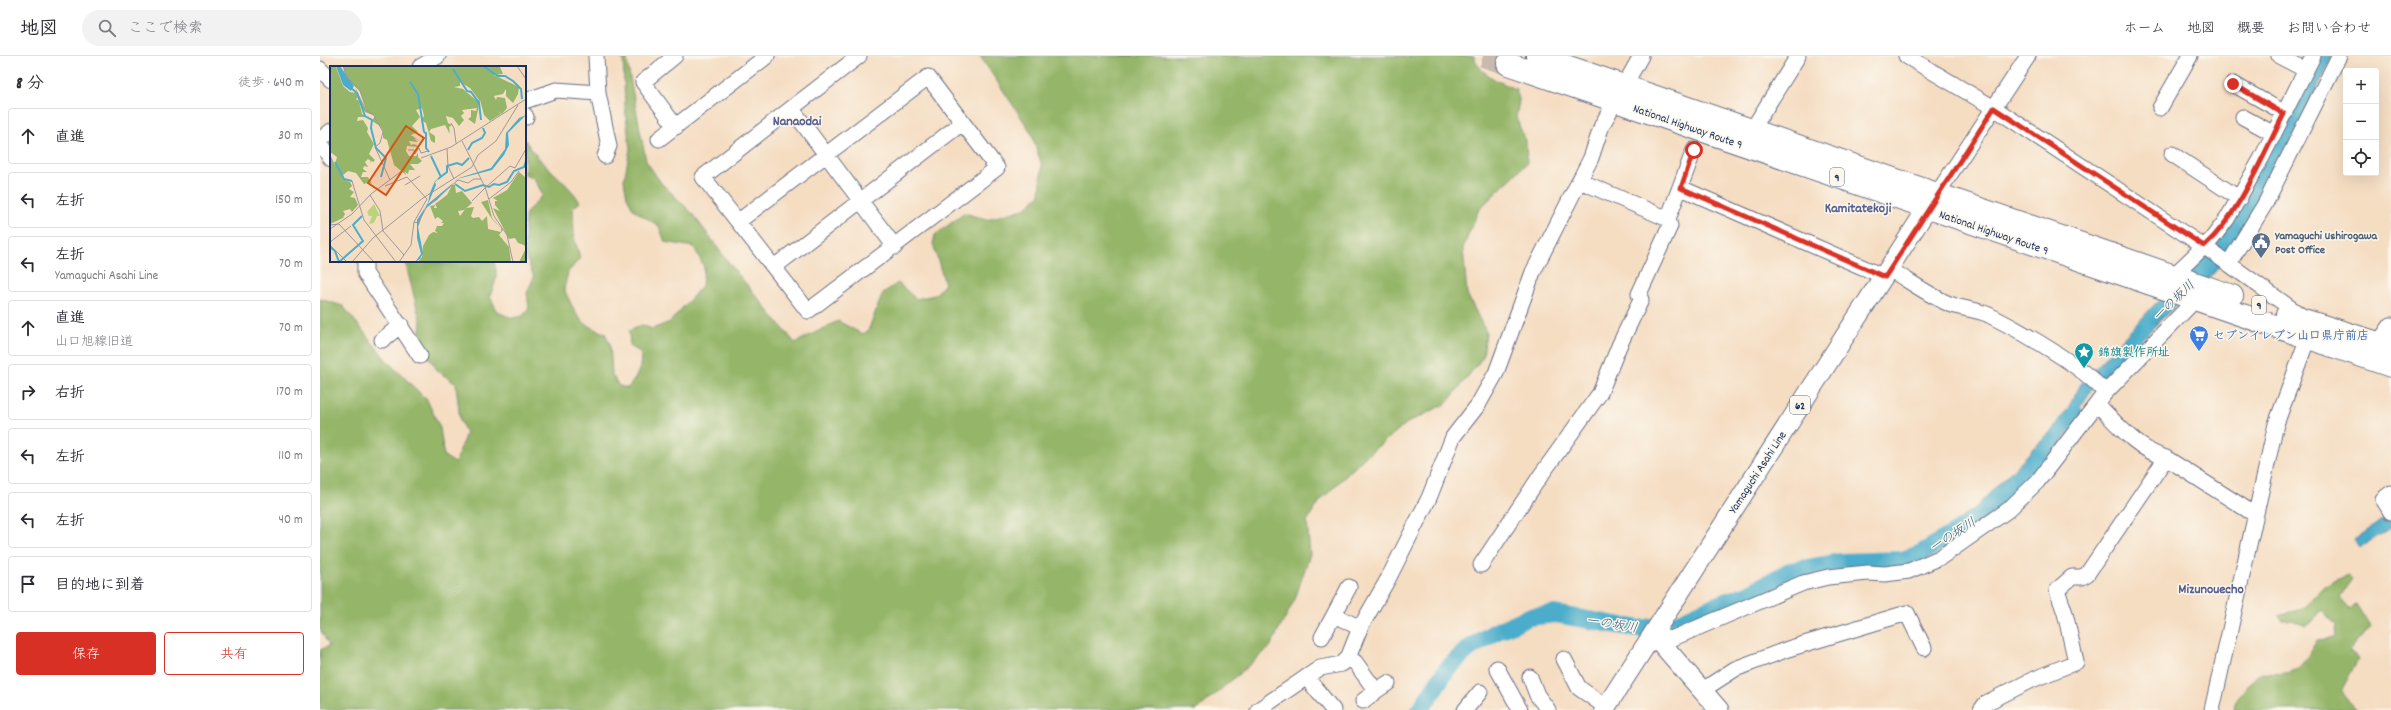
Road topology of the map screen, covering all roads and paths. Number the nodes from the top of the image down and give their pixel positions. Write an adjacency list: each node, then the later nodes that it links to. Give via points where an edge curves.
1 (438, 56): 16 (street)
2 (596, 56): 21 (street)
3 (675, 56): 30 (street, via 643,82)
4 (767, 56): 30 (street)
5 (859, 56): 26 (street)
6 (1537, 56): 22 (highway, National Highway Route 9 / 9)
7 (1641, 56): 22 (street)
8 (1798, 56): 31 (street)
9 (1906, 56): 24 (street)
10 (2028, 56): 24 (street)
11 (2190, 56): 25 (street)
12 (2279, 56): 18 (street)
13 (2313, 56): 18 (street)
14 (2339, 56): 51 (street, via 2265,204)
15 (1508, 64): 22 (highway, National Highway Route 9 / 9)
16 (422, 66)
17 (320, 69): 19 (street)
18 (2306, 70): 27 (street)
19 (330, 79)
20 (2233, 84): 27 (street)
21 (598, 93): 23 (street, via 556,90); 39 (street, via 608,137 609,146)
22 (1621, 94): 31 (highway, National Highway Route 9 / 9); 41 (street, via 1602,125); 45 (highway, National Highway Route 9 / 9)
23 (526, 101)
24 (1994, 108): 45 (street); 49 (street)
25 (2160, 108)
26 (792, 109): 40 (street); 47 (street, via 703,177)
27 (2284, 114): 33 (street)
28 (2243, 117): 33 (street)
29 (962, 123): 40 (street, via 928,77); 44 (street); 48 (street, via 997,168)
30 (676, 127): 34 (street)
31 (1752, 130): 45 (highway, National Highway Route 9 / 9)
32 (330, 132): 35 (street)
33 (2274, 134): 43 (street)
34 (659, 139)
35 (320, 141): 38 (street)
36 (1694, 150): 42 (street)
37 (2172, 154): 43 (street)
38 (330, 156)
39 (605, 156)
40 (825, 156): 44 (street); 47 (street)
41 (1580, 181): 46 (street); 68 (street, via 1533,272 1496,373 1478,405 1453,437 1429,498)
42 (1681, 188): 46 (street); 53 (street)
43 (2240, 199): 49 (street)
44 (860, 201): 48 (street); 52 (street)
45 (1932, 202): 53 (main road, Yamaguchi Asahi Line / 62); 54 (highway, National Highway Route 9 / 9)
46 (1668, 219): 65 (street, via 1670,226 1639,294 1641,300 1600,393)
47 (739, 221): 52 (street)
48 (895, 247): 52 (street, via 808,311)
49 (2206, 248): 51 (street); 54 (street)
50 (366, 262): 56 (street, via 365,273)
51 (2227, 262): 57 (street)
52 (774, 267)
53 (1887, 273): 62 (street, via 1948,303 1987,314 2077,367); 69 (main road, Yamaguchi Asahi Line / 62)
54 (2172, 281): 55 (highway, National Highway Route 9 / 9)
55 (2197, 295): 57 (highway, National Highway Route 9 / 9); 62 (street)
56 (401, 326): 59 (street); 60 (street)
57 (2310, 331): 58 (highway, National Highway Route 9 / 9); 61 (highway, National Highway Route 9 / 9); 64 (street, via 2276,424)
58 (2387, 338)
59 (382, 340)
60 (420, 356)
61 (2391, 366)
62 (2100, 394): 63 (street, via 2133,440); 69 (street, via 2052,464 2013,506 1976,535 1941,557 1909,571 1828,577 1803,583 1677,637 1671,639)
63 (2166, 458): 64 (street); 87 (street, via 2087,574 2072,577 2057,590 2076,662 1986,703)
64 (2254, 514): 88 (street)
65 (1481, 565)
66 (1349, 587): 67 (street)
67 (1334, 614): 68 (street); 70 (street)
68 (1360, 628): 72 (street)
69 (1654, 635): 77 (main road); 80 (main road, Yamaguchi Asahi Line / 62)
70 (1322, 637)
71 (1924, 648): 77 (street, via 1907,613 1788,649 1735,669)
72 (1348, 658): 75 (street, via 1342,664 1320,668); 79 (street, via 1382,687)
73 (1564, 659): 80 (street, via 1580,688)
74 (1497, 668): 84 (street)
75 (1306, 677): 81 (street); 82 (street)
76 (1530, 677): 85 (street, via 1537,695)
77 (1701, 691): 86 (main road)
78 (1480, 692): 83 (street)
79 (1363, 701)
80 (1605, 709)
81 (1258, 710)
82 (1333, 710)
83 (1465, 710)
84 (1520, 710)
85 (1548, 710)
86 (1718, 710)
87 (1981, 710)
88 (2212, 710)

